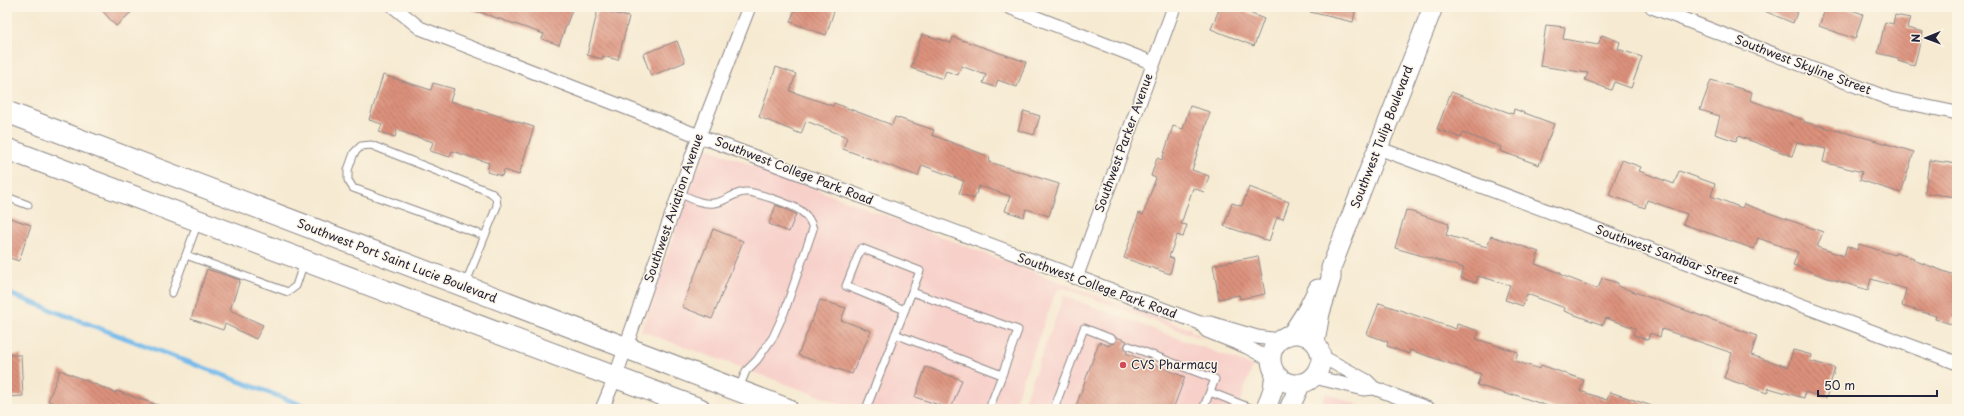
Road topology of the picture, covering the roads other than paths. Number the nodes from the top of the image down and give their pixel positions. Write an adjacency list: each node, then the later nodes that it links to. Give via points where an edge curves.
1 (394, 7): 10 (street, Southwest College Park Road, via 420,28)
2 (749, 7): 10 (street, Southwest Aviation Avenue)
3 (1009, 7): 7 (street)
4 (1174, 7): 7 (street, Southwest Parker Avenue)
5 (1433, 7): 11 (street, Southwest Tulip Boulevard)
6 (1652, 7): 9 (street, Southwest Skyline Street, via 1890,99)
7 (1153, 63): 21 (street, Southwest Parker Avenue)
8 (7, 112): 22 (main road, Southwest Port Saint Lucie Boulevard)
9 (1957, 113)
10 (699, 136): 13 (street, Southwest Aviation Avenue); 21 (street, Southwest College Park Road)
11 (1378, 148): 20 (street, Southwest Tulip Boulevard); 33 (street, Southwest Sandbar Street)
12 (7, 149): 16 (main road)
13 (679, 193): 31 (street, Southwest Aviation Avenue); 39 (lane, via 701,202 714,203 736,193 747,192 770,198 800,210 810,220 813,229 774,337 746,371)
14 (7, 197): 15 (lane)
15 (28, 206)
16 (198, 221): 18 (lane); 19 (main road)
17 (485, 236): 17 (lane, via 497,206 496,197 490,192 371,145 361,146 354,153 348,170 348,180 353,188); 22 (lane)
18 (186, 255): 19 (lane, via 288,292 296,286); 24 (lane)
19 (305, 261): 36 (main road)
20 (1331, 268): 28 (street, Southwest Tulip Boulevard, via 1324,275 1308,309); 32 (street, Southwest Tulip Boulevard, via 1332,278 1320,313)
21 (1076, 278): 26 (street, Southwest College Park Road)
22 (465, 287): 31 (main road, Southwest Port Saint Lucie Boulevard)
23 (912, 292): 25 (lane); 25 (lane, via 920,271 861,248 846,286); 35 (lane, via 1018,330)
24 (172, 293)
25 (905, 310): 27 (lane)
26 (1200, 323): 28 (street, Southwest College Park Road, via 1210,323 1257,338); 34 (street, Southwest College Park Road, via 1207,331 1247,347)
27 (895, 334): 35 (lane); 44 (lane)
28 (1286, 337): 32 (street, via 1300,334); 34 (street, via 1273,352)
29 (1112, 339): 46 (lane, via 1084,328)
30 (1130, 346): 40 (lane, via 1215,379)
31 (625, 348): 36 (street, Southwest Aviation Avenue); 39 (main road, Southwest Port Saint Lucie Boulevard)
32 (1318, 349): 37 (street, via 1318,371); 38 (street)
33 (1957, 363)
34 (1273, 366): 37 (street, via 1287,381); 49 (street, via 1273,389)
35 (1002, 376): 45 (lane)
36 (615, 378): 41 (street, Southwest Aviation Avenue); 42 (main road)
37 (1308, 380): 38 (street, via 1364,389); 50 (street)
38 (1374, 388): 51 (street)
39 (738, 390): 43 (main road, Southwest Port Saint Lucie Boulevard)
40 (1210, 392): 47 (lane); 48 (lane)
41 (602, 409)
42 (700, 409)
43 (787, 409)
44 (866, 409)
45 (989, 409)
46 (1054, 409)
47 (1203, 409)
48 (1253, 409)
49 (1266, 409)
50 (1289, 409)
51 (1429, 409)

